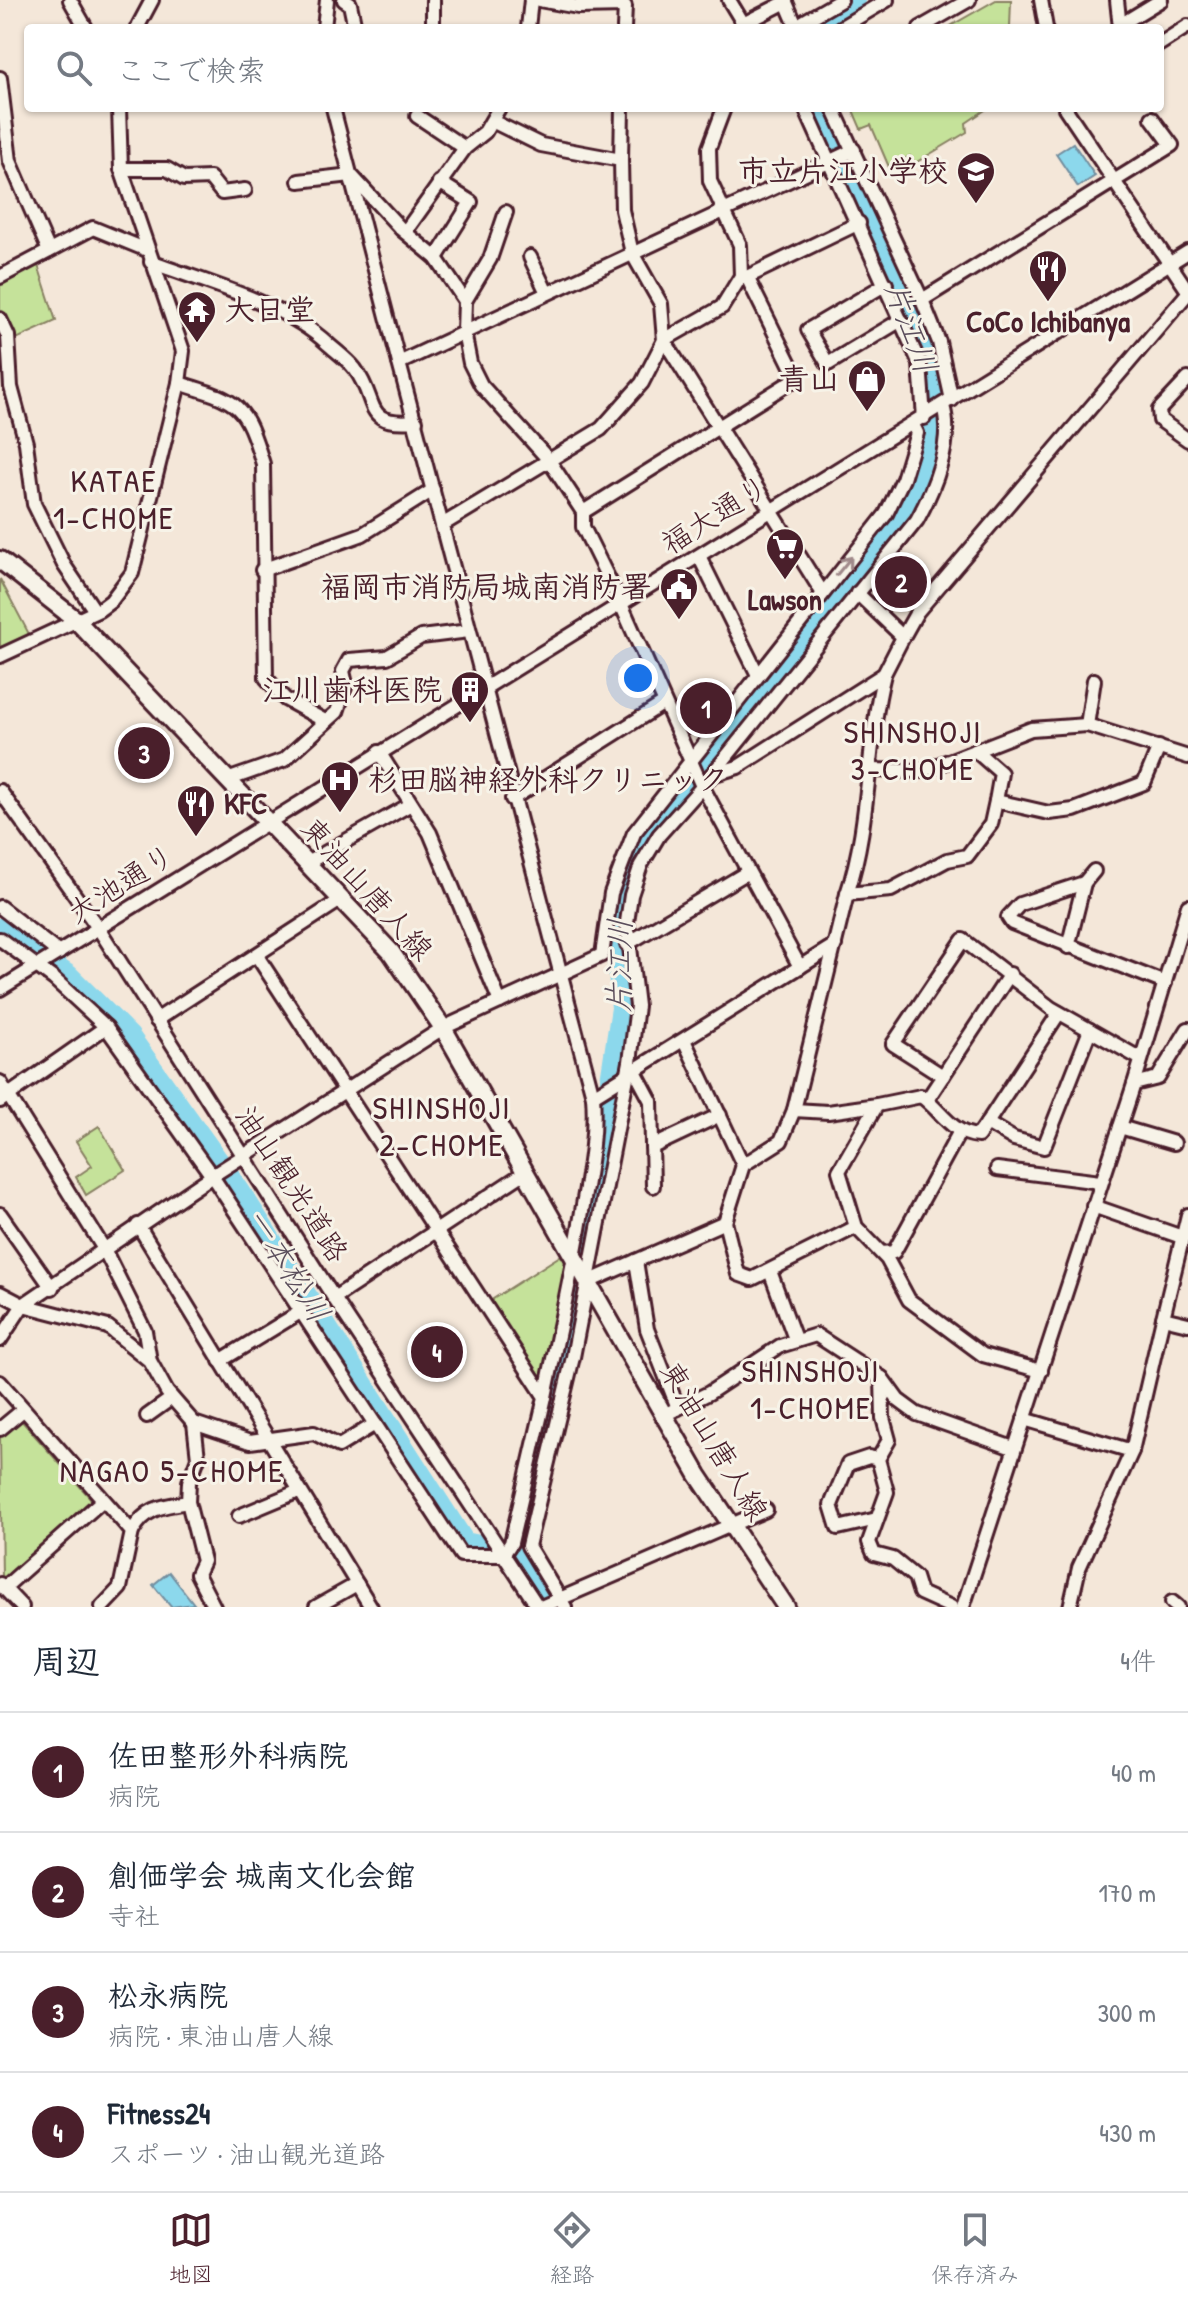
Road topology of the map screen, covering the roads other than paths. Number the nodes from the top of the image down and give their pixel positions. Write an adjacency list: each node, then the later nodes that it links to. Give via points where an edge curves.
1 (70, 0): 17 (street)
2 (152, 0): 18 (street)
3 (327, 0): 19 (street)
4 (344, 0): 20 (street)
5 (433, 0): 21 (street)
6 (531, 0): 22 (street)
7 (539, 0): 16 (street, via 578,7)
8 (729, 0): 24 (street)
9 (841, 0): 27 (street)
10 (887, 0): 28 (street)
11 (969, 0): 29 (street)
12 (1041, 0): 30 (street)
13 (1117, 0): 31 (street)
14 (1161, 0): 32 (street)
15 (785, 1): 25 (street); 26 (street)
16 (629, 3): 23 (street)
17 (84, 24)
18 (139, 24)
19 (324, 24)
20 (354, 24)
21 (433, 24)
22 (528, 24)
23 (625, 24)
24 (744, 24)
25 (747, 24)
26 (797, 24)
27 (802, 24)
28 (847, 24)
29 (927, 24)
30 (1045, 24)
31 (1121, 24)
32 (1125, 24)
33 (1188, 26): 34 (street)
34 (1164, 41)
35 (0, 78): 61 (street, via 10,161)
36 (119, 112): 51 (street)
37 (334, 112): 52 (street)
38 (497, 112): 46 (street)
39 (622, 112): 49 (street)
40 (722, 112): 58 (street, via 709,148 710,181)
41 (807, 112): 50 (street)
42 (835, 112): 48 (street)
43 (1068, 112): 55 (street)
44 (417, 116): 47 (street)
45 (1152, 118): 55 (street, via 1172,145)
46 (492, 121): 47 (street); 49 (street, via 541,145)
47 (465, 148): 54 (street)
48 (851, 151): 50 (street); 73 (street)
49 (621, 160): 63 (street, via 622,210)
50 (830, 161): 58 (street); 59 (street)
51 (121, 169): 56 (street, via 167,169 184,179 210,178 222,193); 64 (street)
52 (351, 175): 53 (street); 60 (street); 80 (street)
53 (299, 181)
54 (439, 182): 60 (street); 66 (street, via 471,202)
55 (1114, 182): 67 (street); 73 (street)
56 (245, 190)
57 (506, 212): 74 (street, via 490,259)
58 (724, 212): 63 (street); 68 (street, via 740,245)
59 (859, 223): 68 (street); 70 (street)
60 (405, 232): 66 (street)
61 (49, 251): 64 (street, via 93,228); 69 (street)
62 (1188, 252): 67 (street, 福大通り)
63 (632, 253): 72 (street); 79 (street, via 661,304)
64 (149, 256): 82 (street, via 183,351); 84 (street, via 316,333 355,370 378,416 391,423)
65 (530, 257): 72 (street)
66 (436, 258): 74 (street)
67 (1170, 263): 71 (street); 83 (street, 福大通り)
68 (744, 276): 79 (street, via 722,307); 86 (street, via 797,378)
69 (0, 277)
70 (886, 284): 76 (street); 76 (street, via 808,330 828,364)
71 (1188, 292): 102 (street, via 917,612)
72 (547, 293): 77 (street)
73 (922, 300): 83 (street, via 939,342)
74 (465, 301): 77 (street)
75 (0, 319): 78 (street)
76 (901, 320): 85 (street, via 920,364)
77 (464, 332): 80 (street); 88 (street, via 481,385)
78 (4, 338): 99 (street, via 34,504 64,565)
79 (664, 340): 86 (street); 88 (street, via 642,383 601,429)
80 (399, 363): 84 (street)
81 (1188, 379): 87 (street, via 1159,410 1160,420)
82 (179, 383): 95 (street, via 227,398 246,415 263,464); 99 (street, via 132,573 111,601)
83 (948, 403): 85 (street, 福大通り); 97 (street, via 945,439 928,500)
84 (416, 421): 89 (street)
85 (918, 421): 90 (street, 福大通り); 96 (street, one-way to 85, via 897,497)
86 (719, 427): 90 (street); 91 (street)
87 (1188, 440)
88 (548, 459): 91 (street); 92 (street)
89 (433, 490): 92 (street); 95 (street, via 363,534)
90 (772, 511): 93 (street, 福大通り); 96 (street)
91 (583, 512): 98 (street, via 583,527)
92 (442, 525): 101 (street)
93 (699, 556): 98 (street, 福大通り); 105 (street)
94 (0, 560): 100 (main road, 東油山唐人線)
95 (262, 570): 109 (street, via 266,678 285,699)
96 (822, 592): 105 (street)
97 (857, 593): 102 (street); 117 (street)
98 (621, 604): 107 (street, 福大通り); 108 (street)
99 (95, 611): 100 (street)
100 (75, 619): 103 (street); 118 (main road, 東油山唐人線)
101 (469, 631): 107 (street); 109 (street, via 421,637 387,657 349,660 337,712)
102 (903, 637): 104 (street)
103 (0, 656)
104 (884, 674): 116 (street); 117 (street, via 738,767)
105 (758, 675): 115 (street)
106 (1094, 680): 110 (street)
107 (485, 689): 112 (street, 福大通り); 121 (street)
108 (664, 703): 115 (street); 121 (street)
109 (325, 721): 118 (street, via 284,760)
110 (1087, 725): 111 (street); 113 (street, via 1031,729)
111 (1159, 747): 114 (street); 122 (street, via 1144,783 1074,810 1049,813)
112 (379, 752): 123 (street); 124 (street, 福大通り)
113 (977, 752): 116 (street, via 923,771); 122 (street, via 1001,773)
114 (1188, 757)
115 (693, 763): 119 (street); 144 (street, via 634,833 611,893 602,955)
116 (869, 770): 129 (street, via 867,815)
117 (711, 775): 119 (street)
118 (227, 780): 124 (main road, 東油山唐人線)
119 (701, 786): 127 (street); 135 (street, via 641,865 631,895)
120 (1, 795): 133 (street, 油山観光道路)
121 (512, 799): 144 (street)
122 (996, 801): 129 (street, via 991,824 967,856 947,860 891,890)
123 (411, 804): 125 (street); 147 (street, via 430,833)
124 (269, 821): 125 (main road, 東油山唐人線); 133 (street, 大池通り)
125 (307, 863): 130 (main road, 東油山唐人線)
126 (1094, 871): 128 (street)
127 (748, 872): 135 (street); 142 (street)
128 (1084, 883): 138 (street); 138 (street, via 1020,904 1008,917)
129 (847, 894): 137 (street)
130 (342, 899): 140 (street); 151 (main road, 東油山唐人線, via 391,952)
131 (1188, 906): 136 (street)
132 (0, 907): 139 (street)
133 (99, 929): 139 (street, 大池通り); 149 (street, 油山観光道路)
134 (0, 939): 141 (street)
135 (627, 944): 156 (street, via 637,1006)
136 (1183, 944): 145 (street)
137 (835, 945): 142 (street); 165 (street)
138 (1068, 947): 145 (street)
139 (61, 952): 141 (street, 大池通り)
140 (257, 956): 149 (street); 160 (street)
141 (38, 966): 146 (street, 大池通り); 150 (street)
142 (800, 967): 154 (street)
143 (1010, 974): 148 (street); 157 (street); 157 (street, via 963,940 893,1044)
144 (560, 975): 147 (street); 161 (street)
145 (1165, 983): 155 (street)
146 (0, 989)
147 (500, 1002): 151 (street)
148 (1059, 1013): 153 (street); 167 (street)
149 (156, 1020): 172 (street, 油山観光道路)
150 (106, 1027): 162 (street); 176 (street)
151 (443, 1028): 160 (street); 175 (main road, 東油山唐人線)
152 (1188, 1029): 159 (street, via 1158,1078)
153 (1090, 1030): 155 (street); 167 (street, via 1044,1147 1014,1139)
154 (684, 1040): 156 (street); 166 (street)
155 (1141, 1059): 159 (street)
156 (627, 1076): 161 (street); 171 (street, via 651,1101); 192 (street)
157 (943, 1076): 163 (street)
158 (0, 1082): 162 (street)
159 (1134, 1084): 168 (street)
160 (344, 1091): 172 (street); 185 (street)
161 (598, 1093): 189 (street)
162 (4, 1099): 187 (street)
163 (927, 1100): 164 (street, via 908,1097); 169 (street)
164 (877, 1105): 165 (street, via 828,1112); 184 (street, via 839,1171)
165 (794, 1110): 173 (street, via 781,1141)
166 (720, 1115): 171 (street); 173 (street)
167 (987, 1123): 169 (street, via 978,1136)
168 (1120, 1127): 170 (street); 177 (street)
169 (960, 1131): 188 (street, via 894,1252)
170 (1174, 1143)
171 (652, 1147): 178 (street)
172 (244, 1158): 176 (street); 195 (street, 油山観光道路)
173 (743, 1165): 182 (street)
174 (997, 1169): 177 (street)
175 (524, 1173): 185 (street); 189 (main road, 東油山唐人線)
176 (214, 1175): 183 (street); 197 (street)
177 (1100, 1182): 179 (street)
178 (653, 1186)
179 (1093, 1206): 186 (street); 204 (street)
180 (0, 1214): 193 (street)
181 (1188, 1215): 186 (street)
182 (725, 1222): 190 (street); 191 (street, via 738,1274 752,1279)
183 (138, 1225): 187 (street); 203 (street)
184 (856, 1227): 188 (street); 191 (street)
185 (436, 1230): 195 (street); 207 (street)
186 (1182, 1237): 198 (street)
187 (104, 1249): 193 (street); 202 (street, via 145,1331)
188 (882, 1253): 204 (street, via 909,1300 921,1310 983,1355)
189 (576, 1259): 192 (main road, 東油山唐人線); 207 (street)
190 (636, 1261): 192 (street); 210 (street, via 647,1329)
191 (770, 1271): 200 (street)
192 (587, 1280): 210 (main road, 東油山唐人線); 231 (street, via 528,1546)
193 (52, 1288): 196 (street)
194 (0, 1293): 196 (street)
195 (334, 1298): 228 (street, 油山観光道路)
196 (23, 1305): 201 (street); 202 (street, via 108,1327)
197 (302, 1311): 203 (street); 214 (street)
198 (1163, 1318): 199 (street); 218 (street)
199 (1188, 1324)
200 (795, 1339): 205 (street, via 816,1335); 210 (street)
201 (0, 1340)
202 (150, 1361): 208 (street)
203 (220, 1361): 216 (street)
204 (1041, 1371): 212 (street)
205 (882, 1378): 217 (street, via 917,1414); 219 (street, via 889,1440)
206 (0, 1382): 209 (street)
207 (545, 1397): 228 (street)
208 (172, 1398): 211 (street); 213 (street)
209 (23, 1410): 215 (street); 221 (street)
210 (671, 1412): 226 (main road, 東油山唐人線)
211 (147, 1416)
212 (1024, 1419): 217 (street); 218 (street)
213 (194, 1423): 216 (street, via 250,1442); 222 (street, via 198,1458)
214 (375, 1424): 216 (street, via 339,1446 314,1433); 228 (street, via 461,1555)
215 (0, 1429)
216 (269, 1442): 220 (street)
217 (1013, 1448): 240 (street)
218 (1132, 1451): 241 (street, via 1079,1568)
219 (878, 1459): 225 (street, via 887,1492); 225 (street, via 848,1464 831,1505 838,1528)
220 (299, 1491): 224 (street); 229 (street)
221 (103, 1500): 227 (street); 230 (street)
222 (188, 1502): 227 (street, via 157,1506); 234 (street, via 203,1561 197,1574)
223 (766, 1510): 226 (street)
224 (239, 1516)
225 (877, 1519): 239 (street, via 869,1542 874,1554 893,1559 915,1577 920,1593)
226 (732, 1527): 231 (street); 238 (main road, 東油山唐人線)
227 (132, 1532): 233 (street, via 120,1588)
228 (505, 1551): 237 (street, 油山観光道路)
229 (357, 1584): 235 (street); 236 (street)
230 (2, 1586): 232 (street)
231 (561, 1602): 237 (street)
232 (22, 1607)
233 (102, 1607)
234 (214, 1607)
235 (316, 1607)
236 (371, 1607)
237 (541, 1607)
238 (786, 1607)
239 (951, 1607)
240 (963, 1607)
241 (1070, 1607)

